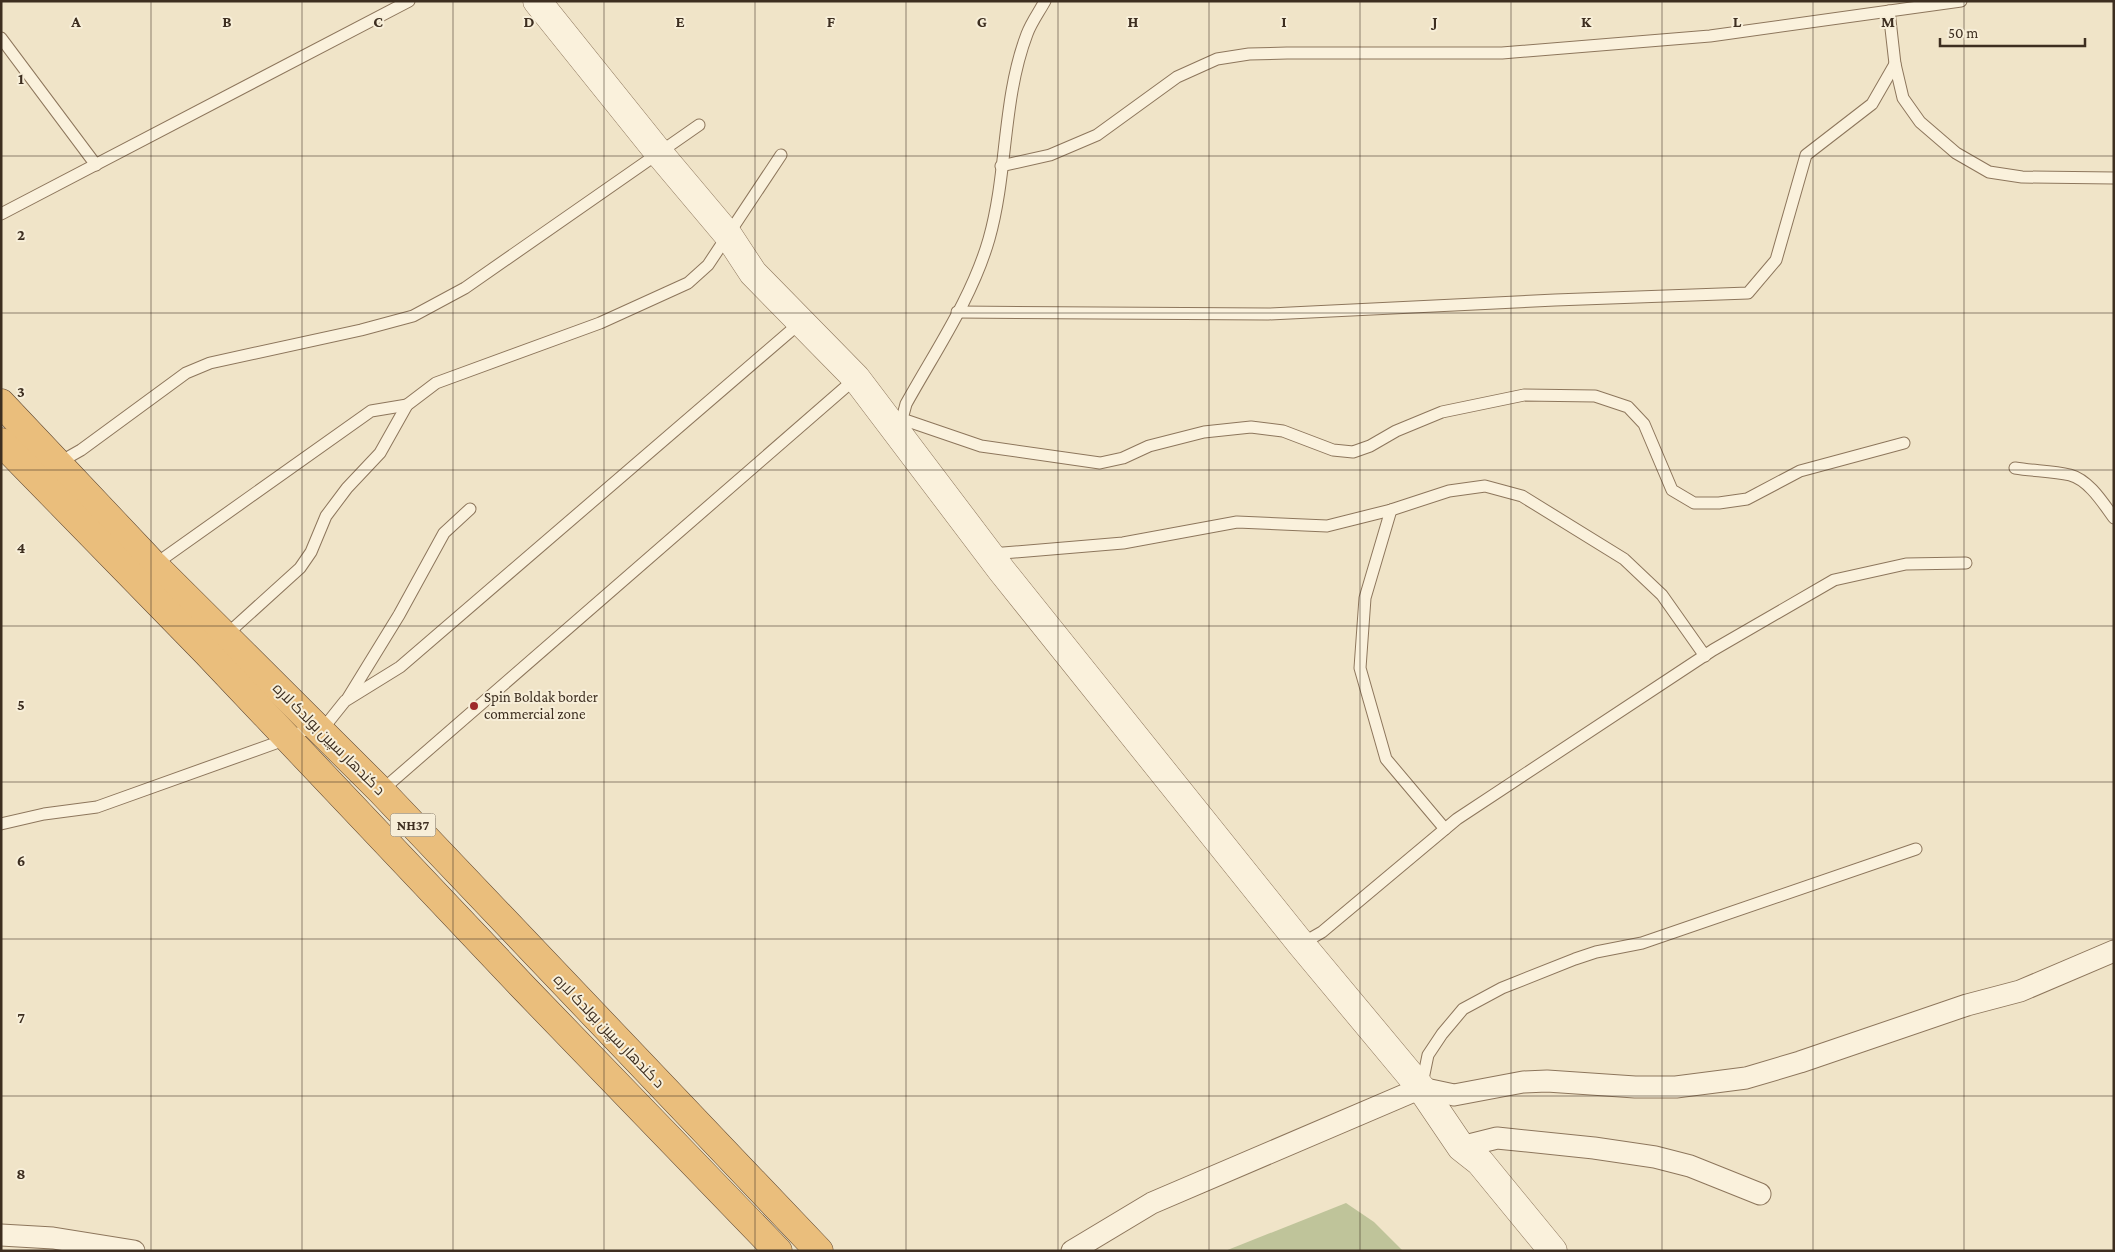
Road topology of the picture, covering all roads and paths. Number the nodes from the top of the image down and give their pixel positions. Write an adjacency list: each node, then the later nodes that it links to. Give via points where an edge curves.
1 (410, 1): 12 (lane)
2 (537, 1): 10 (street)
3 (1045, 1): 13 (lane, via 1027,34 1009,98)
4 (1962, 1): 5 (lane)
5 (1938, 3): 6 (lane)
6 (1889, 11): 8 (lane); 13 (lane, via 1710,36 1502,53 1249,54 1217,59 1177,77 1097,135 1050,155)
7 (1, 38): 12 (lane)
8 (1895, 64): 14 (lane, via 1904,98 1920,122 1956,153 1989,172 2022,177); 17 (lane, via 1872,104 1806,155 1776,260 1748,293 1268,314)
9 (700, 125): 10 (lane)
10 (659, 153): 16 (street); 25 (lane, via 465,288 414,316 210,363 186,373 81,450)
11 (782, 155): 16 (lane)
12 (96, 165): 15 (lane)
13 (1001, 166): 17 (lane, via 989,238 973,285)
14 (2114, 178)
15 (1, 214)
16 (728, 235): 18 (street, via 753,273); 21 (lane, via 708,265 688,283 600,323 436,383)
17 (958, 312): 22 (lane, via 906,404)
18 (801, 322): 19 (street); 35 (lane, via 400,667)
19 (856, 378): 22 (street); 38 (lane)
20 (1, 403): 25 (highway, د کندهار سپین بولدک لاره / NH37)
21 (407, 405): 32 (lane, via 371,410); 33 (lane, via 380,452 326,516 311,552 300,568)
22 (898, 425): 24 (lane, via 981,446 1100,463 1204,432 1251,426 1283,431 1333,450 1353,452 1442,412 1524,395 1594,396 1628,407 1644,424 1672,490 1694,503 1747,499 1800,471); 30 (street)
23 (1, 442): 37 (highway, د کندهار سپین بولدک لاره / NH37)
24 (1904, 443)
25 (58, 463): 32 (highway, د کندهار سپین بولدک لاره / NH37)
26 (2015, 468): 29 (lane, via 2071,475 2086,485)
27 (470, 509): 35 (lane, via 444,533 399,615)
28 (1391, 510): 30 (lane, via 1327,526 1237,522 1123,543); 34 (lane, via 1449,492 1486,486 1522,496 1624,559 1662,596); 40 (lane, via 1365,598 1360,668 1386,759)
29 (2114, 518)
30 (989, 554): 42 (street)
31 (1966, 563): 34 (lane, via 1906,564 1834,580)
32 (154, 565): 33 (highway, د کندهار سپین بولدک لاره / NH37)
33 (226, 635): 36 (highway, د کندهار سپین بولدک لاره / NH37)
34 (1705, 656): 40 (lane)
35 (345, 701): 36 (lane)
36 (318, 728): 37 (lane); 38 (highway, د کندهار سپین بولدک لاره / NH37)
37 (287, 739): 39 (lane, via 97,808 44,814); 49 (highway, د کندهار سپین بولدک لاره / NH37)
38 (381, 791): 50 (highway, د کندهار سپین بولدک لاره / NH37)
39 (1, 824)
40 (1445, 829): 42 (lane, via 1322,932)
41 (1916, 849): 44 (lane, via 1642,943 1575,959 1502,988 1463,1009 1447,1027 1428,1055)
42 (1301, 944): 44 (street)
43 (2114, 951): 44 (street, via 2020,991 1967,1005 1746,1078 1676,1087 1531,1082 1454,1095)
44 (1421, 1088): 45 (street); 51 (street, via 1152,1202)
45 (1460, 1147): 46 (street, via 1497,1138 1655,1157 1690,1166); 52 (street, via 1480,1162)
46 (1760, 1194)
47 (1, 1235): 48 (street, via 52,1238)
48 (134, 1251)
49 (778, 1251)
50 (819, 1251)
51 (1072, 1251)
52 (1553, 1251)

